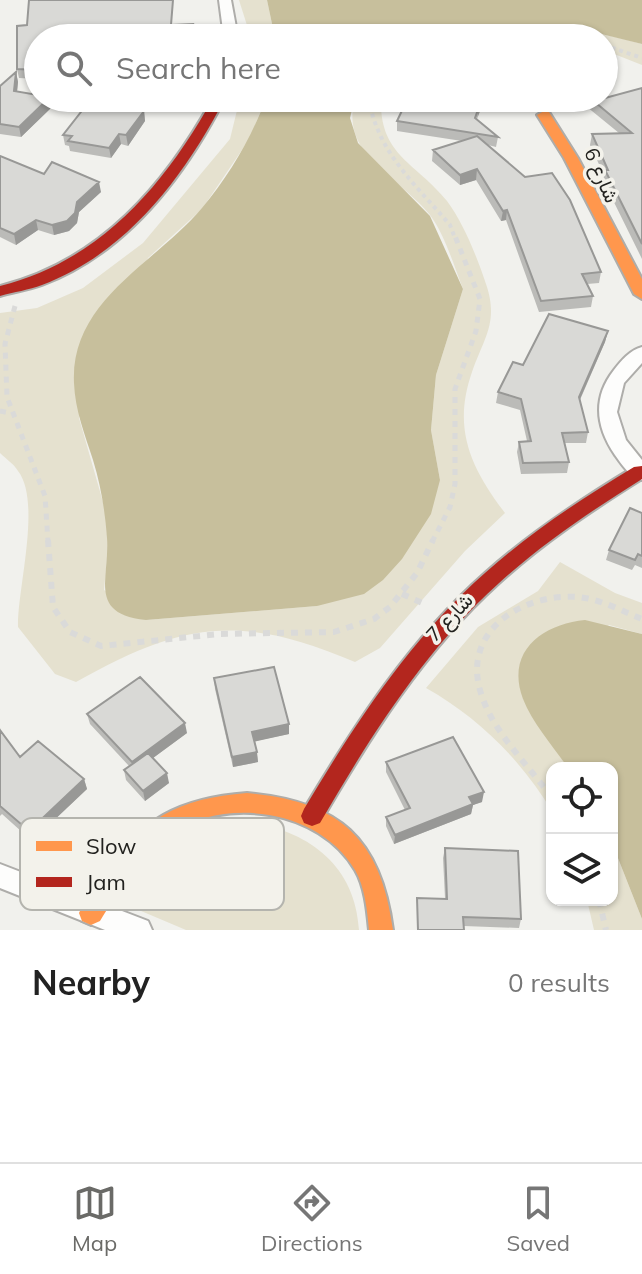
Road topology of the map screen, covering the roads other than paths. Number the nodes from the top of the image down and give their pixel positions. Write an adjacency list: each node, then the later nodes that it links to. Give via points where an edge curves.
1 (225, 0): 2 (street)
2 (229, 24)
3 (212, 112): 5 (street, via 201,136 155,195 97,246 49,279 22,290)
4 (544, 115): 6 (street, شارع 6, via 563,142 610,244)
5 (0, 291)
6 (642, 294)
7 (642, 353): 8 (street, via 621,368 608,390 607,417 617,445)
8 (641, 472): 9 (street, شارع 7, via 554,522 512,554 449,616 377,704)
9 (312, 816): 10 (street, via 276,803 239,800 203,806); 17 (street, via 343,839 368,872)
10 (177, 818)
11 (0, 876): 12 (street)
12 (20, 884)
13 (84, 910): 15 (street)
14 (93, 910): 15 (street)
15 (91, 913): 16 (street)
16 (138, 930)
17 (381, 930)

